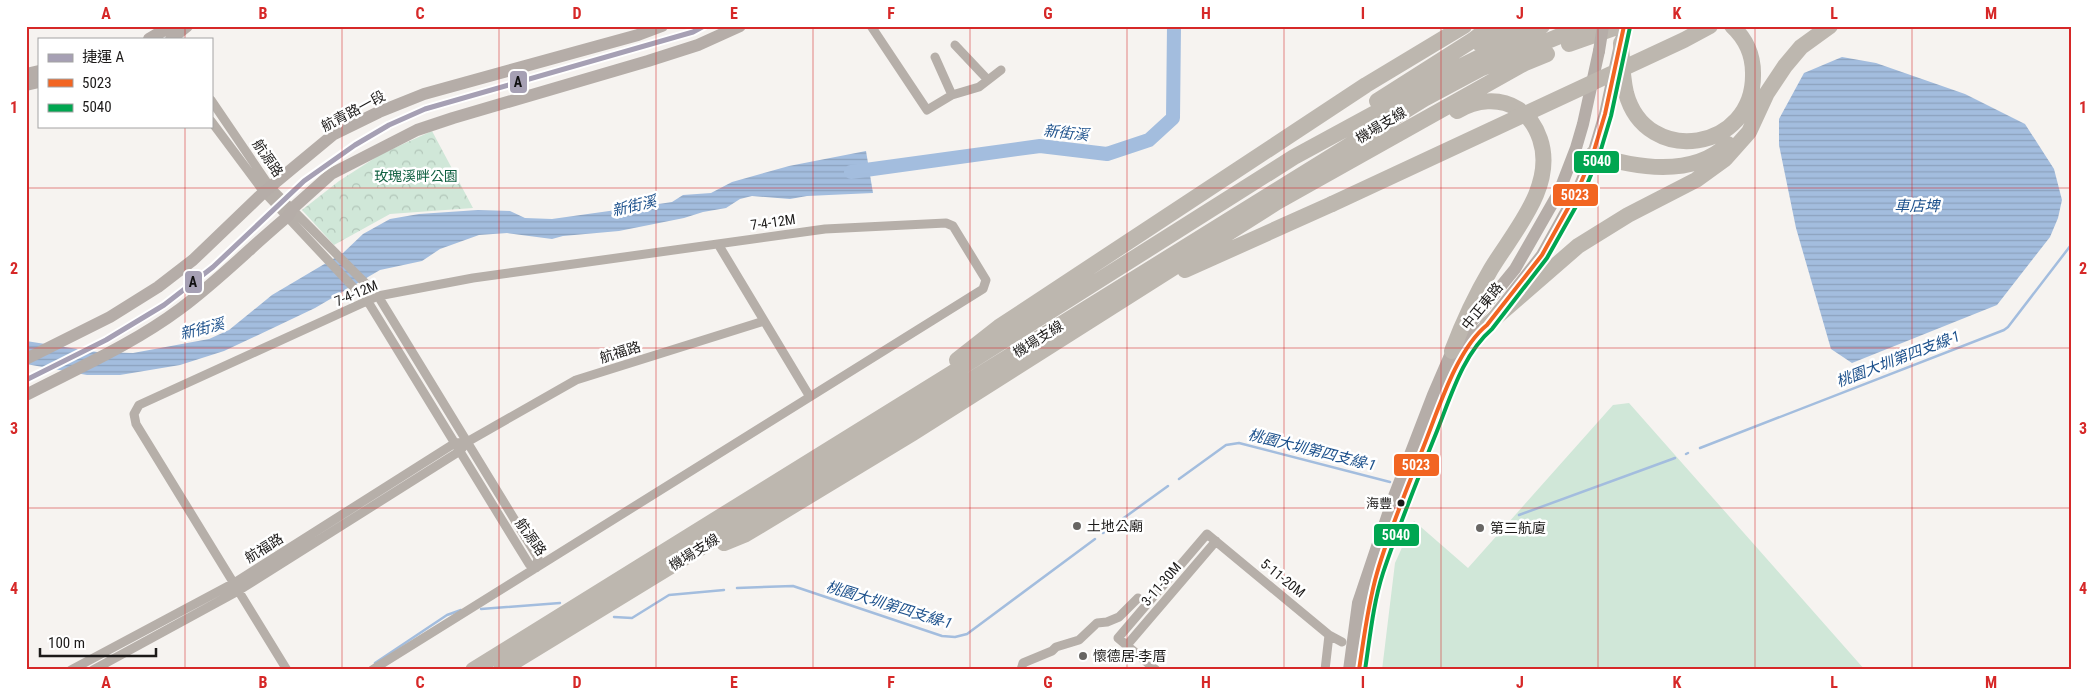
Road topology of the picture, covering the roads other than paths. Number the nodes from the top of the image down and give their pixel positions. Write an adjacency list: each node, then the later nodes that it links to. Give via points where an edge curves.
1 (187, 26): 16 (street)
2 (662, 26): 31 (street, 航青路一段, via 424,94 378,112 334,134)
3 (740, 26): 32 (street, via 698,45 417,130 331,174)
4 (871, 26): 24 (street, via 927,110)
5 (1464, 26): 41 (highway, via 1366,85 999,327)
6 (1491, 26): 22 (highway)
7 (1516, 26): 22 (highway)
8 (1542, 26): 44 (highway, 機場支線, via 1294,157)
9 (1584, 26): 49 (highway, 機場支線, via 1482,68 1353,141)
10 (1603, 26): 28 (street, 中正東路, bridge)
11 (1620, 26): 30 (highway, via 1525,63)
12 (1624, 26): 18 (street, 中正東路)
13 (1710, 26): 34 (highway, bridge, via 1332,204 1166,279)
14 (1732, 26): 18 (highway, via 1742,37 1753,61 1754,82 1750,100 1730,127 1714,137 1696,141 1675,141 1656,134 1634,111 1626,94)
15 (1830, 26): 26 (highway, via 1801,47)
16 (170, 34): 17 (street)
17 (153, 38)
18 (1621, 43): 29 (street, 中正東路)
19 (955, 45): 23 (street)
20 (935, 57): 24 (street)
21 (1001, 70): 23 (street)
22 (1420, 74): 41 (highway, via 1226,190)
23 (988, 80): 24 (street, via 978,87)
24 (952, 95)
25 (212, 102): 31 (street, 航源路)
26 (1762, 104): 29 (highway, via 1720,152 1696,162 1668,167 1639,166); 38 (highway, via 1749,132 1725,159 1696,180 1628,215 1578,246)
27 (212, 122): 31 (street, 航源路)
28 (1576, 148): 29 (street); 39 (street, 中正東路, via 1560,192 1515,269)
29 (1593, 154): 38 (street, 中正東路, via 1542,255)
30 (1352, 162): 34 (highway, via 1277,202); 39 (highway, via 1381,151 1463,107 1482,102 1500,101 1511,105 1530,119 1538,134 1544,150 1545,167 1539,188 1470,307)
31 (267, 190): 32 (street, 航源路); 40 (street, 航青路一段, via 194,260 158,287 110,317)
32 (290, 213): 35 (street, 航源路, via 330,247); 36 (street, 航源路, via 321,253); 42 (street, via 210,286 147,331)
33 (718, 244): 35 (street, 7-4-12M, via 473,278); 37 (street); 43 (street, 7-4-12M, via 825,229 950,223 986,280 983,289)
34 (1148, 284): 49 (highway, via 746,534)
35 (378, 296): 36 (street, 7-4-12M); 45 (street, 航源路)
36 (367, 302): 46 (street, 航源路); 51 (street, 7-4-12M, via 139,405 135,410 136,424)
37 (764, 321): 43 (street); 45 (street, 航福路, via 576,380)
38 (1487, 324): 66 (street, 中正東路, via 1476,334 1452,378 1406,491 1373,588)
39 (1452, 351): 65 (street, 中正東路, via 1397,489 1363,586)
40 (26, 360)
41 (949, 366): 44 (highway, via 910,390)
42 (26, 395)
43 (810, 397): 50 (street, 7-4-12M)
44 (878, 419): 60 (highway, 機場支線)
45 (467, 442): 46 (street, 航福路); 50 (street, 航源路, via 538,558)
46 (457, 447): 50 (street, 航源路, via 529,564); 51 (street, 航福路)
47 (1207, 534): 48 (street, 5-11-20M); 55 (street, 3-11-30M, via 1118,638)
48 (1216, 541): 53 (street, 5-11-20M); 55 (street, 3-11-30M)
49 (676, 564): 61 (highway, 機場支線)
50 (536, 568): 59 (street, 7-4-12M)
51 (236, 587): 56 (street, 航福路); 57 (street, 航福路); 58 (street, 7-4-12M)
52 (1138, 598): 62 (street, via 1119,617 1097,623 1079,640 1056,647 1023,664)
53 (1329, 635): 54 (street, 5-11-20M); 64 (street)
54 (1342, 642)
55 (1126, 645): 63 (street)
56 (72, 670)
57 (93, 670)
58 (287, 670)
59 (372, 670)
60 (473, 670)
61 (501, 670)
62 (1022, 670)
63 (1156, 670)
64 (1325, 670)
65 (1349, 670)
66 (1360, 670)

